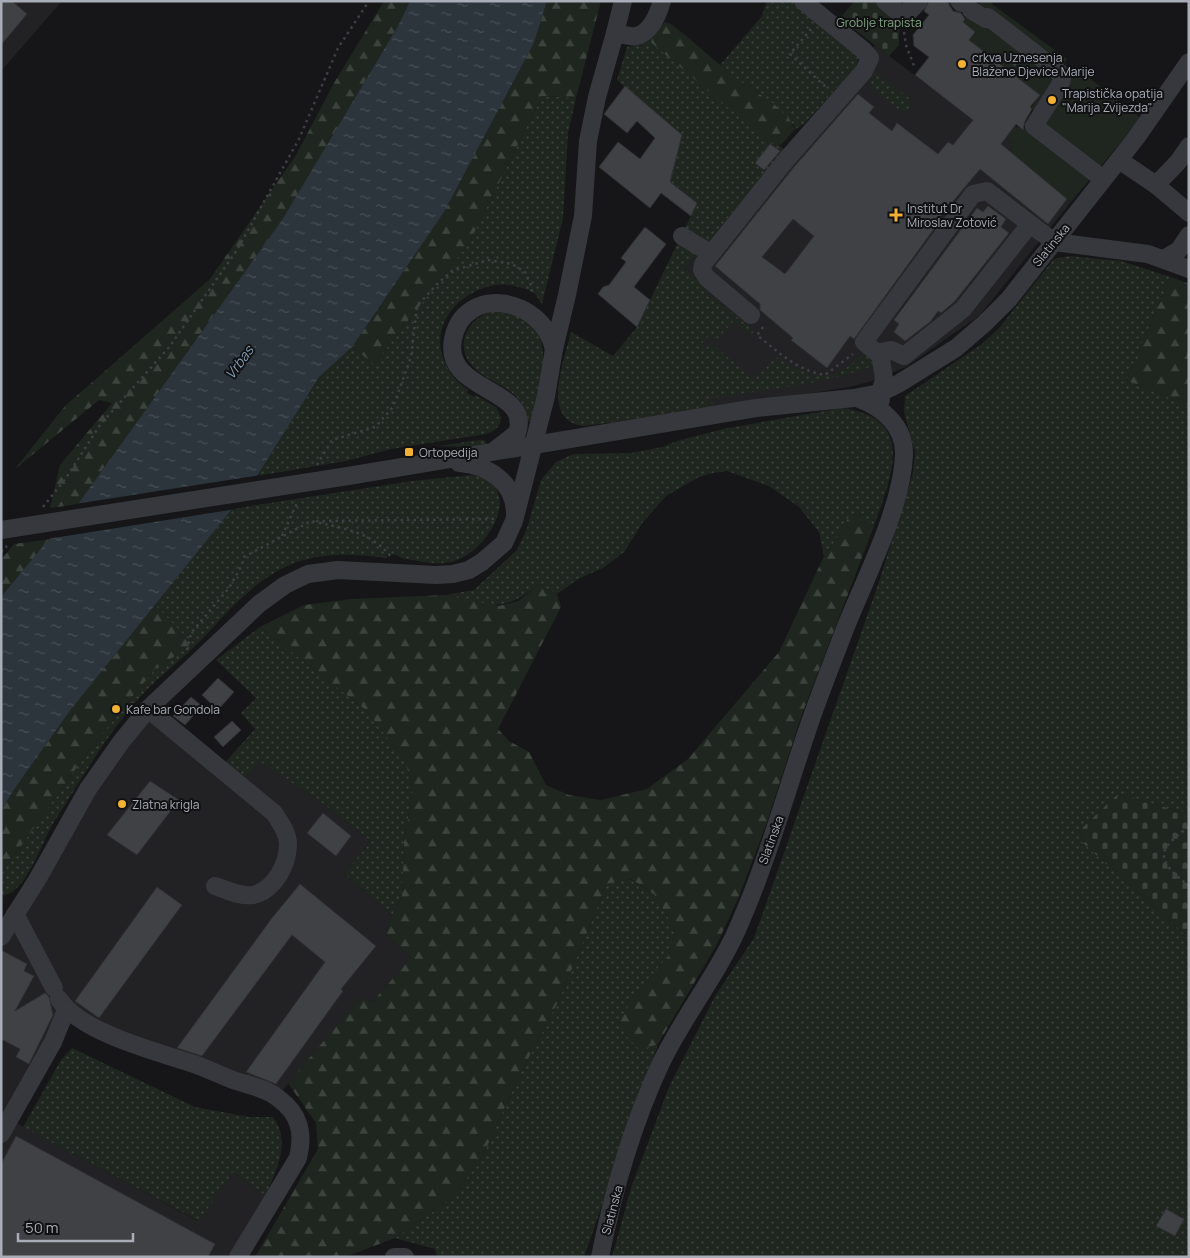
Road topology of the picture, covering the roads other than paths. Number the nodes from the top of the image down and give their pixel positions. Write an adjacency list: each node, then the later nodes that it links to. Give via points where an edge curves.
1 (623, 1): 7 (street)
2 (662, 1): 7 (street, via 657,17 644,32 635,36)
3 (803, 1): 19 (street, via 870,58 864,71)
4 (885, 1): 5 (street, via 904,17)
5 (919, 1)
6 (963, 5): 12 (street, via 986,19 988,16 1059,72 1060,85 1034,126)
7 (616, 33): 24 (street, via 588,141 583,216)
8 (1189, 62): 10 (street, Slatinska)
9 (1189, 146): 11 (street)
10 (1119, 160): 12 (street, Slatinska); 13 (street)
11 (1183, 166): 13 (street)
12 (1104, 179): 18 (street, Slatinska)
13 (1156, 185): 14 (street)
14 (1189, 213)
15 (1030, 224): 18 (street); 23 (street, via 963,309 904,356 891,350); 23 (street, via 987,192 973,194 864,342)
16 (1189, 235): 20 (street, via 1179,250)
17 (682, 236): 19 (street)
18 (1054, 242): 20 (street, via 1125,250); 25 (street, Slatinska, via 986,323 956,348)
19 (710, 253): 22 (street, via 702,270 707,278)
20 (1164, 259): 21 (street)
21 (1189, 269)
22 (752, 315)
23 (873, 348): 25 (street, via 884,379)
24 (554, 349): 28 (street); 29 (street, via 542,323 516,305 500,302 480,307 460,323 453,340 456,363 464,375 509,402 518,420 517,433 510,440)
25 (880, 393): 26 (street, Slatinska); 27 (street, Slatinska)
26 (857, 398): 27 (street, Slatinska, via 874,404); 28 (street, via 756,408)
27 (887, 415): 42 (street, Slatinska, via 901,438 904,454 901,477 886,528 807,730 740,925 662,1063 632,1138)
28 (535, 446): 29 (street); 31 (street)
29 (478, 456): 30 (street)
30 (434, 463): 31 (street, via 469,464 497,474 515,507); 32 (street, bridge)
31 (507, 520): 33 (street, via 504,542 468,570 436,575 338,570 308,574 286,585 259,604)
32 (4, 538)
33 (148, 709): 34 (street, via 274,813 284,828 288,844 283,869 270,887 254,895 242,895); 35 (street, via 88,789)
34 (215, 886)
35 (15, 914): 36 (street); 37 (street)
36 (1, 937)
37 (60, 999): 38 (street, via 53,1042); 39 (street, via 117,1038 277,1096 289,1108 300,1125 302,1141 298,1158)
38 (1, 1134)
39 (238, 1257)
40 (394, 1257): 41 (street)
41 (405, 1257)
42 (600, 1257)

